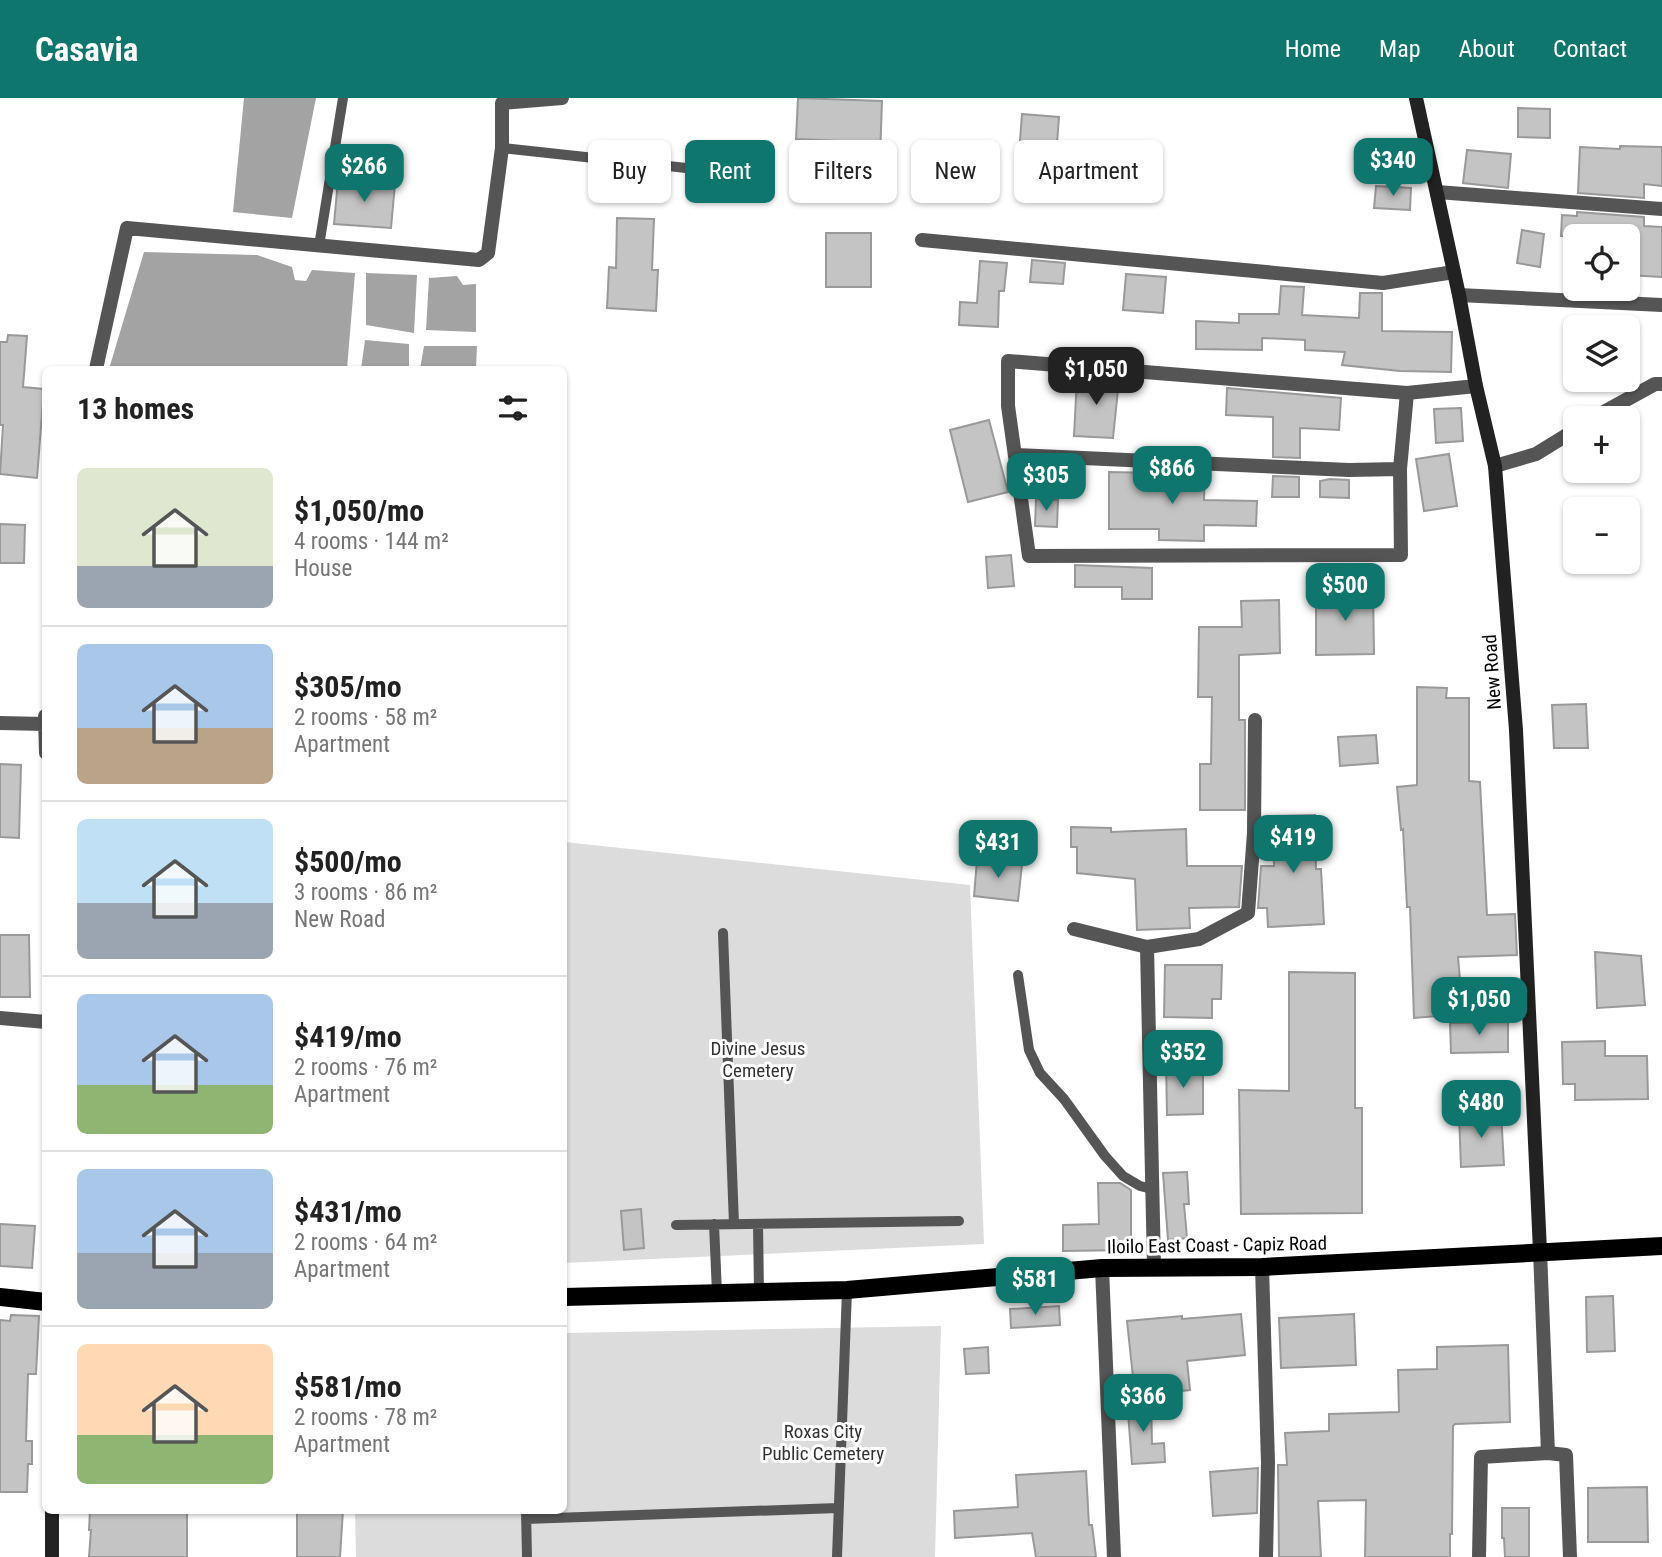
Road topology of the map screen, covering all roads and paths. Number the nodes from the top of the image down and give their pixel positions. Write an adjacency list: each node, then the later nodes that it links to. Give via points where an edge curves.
1 (343, 98): 10 (lane)
2 (562, 98): 4 (street)
3 (1416, 98): 7 (street, New Road)
4 (502, 101): 5 (street)
5 (502, 148): 6 (lane); 10 (street, via 488,253 479,260)
6 (685, 168)
7 (1437, 192): 8 (street); 11 (street, New Road)
8 (1662, 209)
9 (922, 240): 11 (street, via 1383,283)
10 (319, 246): 14 (street, via 127,228)
11 (1454, 272): 12 (street, New Road)
12 (1459, 295): 13 (street); 16 (street, New Road)
13 (1662, 305)
14 (97, 366)
15 (1662, 384): 18 (street)
16 (1476, 386): 17 (street); 21 (street, New Road)
17 (1407, 393): 20 (street, via 1008,361 1008,405); 22 (street)
18 (1615, 406)
19 (1563, 437): 21 (street, via 1536,454)
20 (1016, 455): 22 (street); 22 (street, via 1029,556 1402,555)
21 (1495, 466): 39 (street, New Road, via 1516,730)
22 (1400, 470)
23 (1255, 720): 28 (street, via 1248,913 1199,939)
24 (0, 723): 25 (street)
25 (42, 724)
26 (1074, 929): 28 (street)
27 (723, 933): 35 (lane)
28 (1147, 947): 32 (street)
29 (1018, 975): 32 (lane, via 1029,1050 1040,1073 1123,1176)
30 (0, 1018): 31 (street)
31 (42, 1022)
32 (1152, 1189): 40 (street)
33 (959, 1221): 36 (lane)
34 (713, 1224): 35 (lane); 37 (lane); 45 (lane)
35 (734, 1224): 36 (lane)
36 (758, 1224): 44 (lane)
37 (676, 1225)
38 (1662, 1246): 39 (main road, Iloilo East Coast - Capiz Road)
39 (1540, 1251): 41 (main road, Iloilo East Coast - Capiz Road); 49 (street)
40 (1154, 1266): 41 (main road, Iloilo East Coast - Capiz Road); 42 (main road, Iloilo East Coast - Capiz Road)
41 (1262, 1267): 57 (street)
42 (1102, 1268): 43 (main road, Iloilo East Coast - Capiz Road); 56 (street)
43 (847, 1290): 44 (main road, Iloilo East Coast - Capiz Road); 50 (lane)
44 (759, 1292): 45 (main road, Iloilo East Coast - Capiz Road)
45 (717, 1293): 47 (main road, Iloilo East Coast - Capiz Road)
46 (0, 1297): 48 (main road)
47 (567, 1297)
48 (42, 1302)
49 (1548, 1453): 58 (street, via 1481,1457); 59 (street, via 1566,1455)
50 (838, 1508): 52 (lane); 55 (lane)
51 (52, 1514): 53 (street)
52 (526, 1515): 54 (lane)
53 (52, 1557)
54 (527, 1557)
55 (837, 1557)
56 (1114, 1557)
57 (1266, 1557)
58 (1479, 1557)
59 (1570, 1557)

